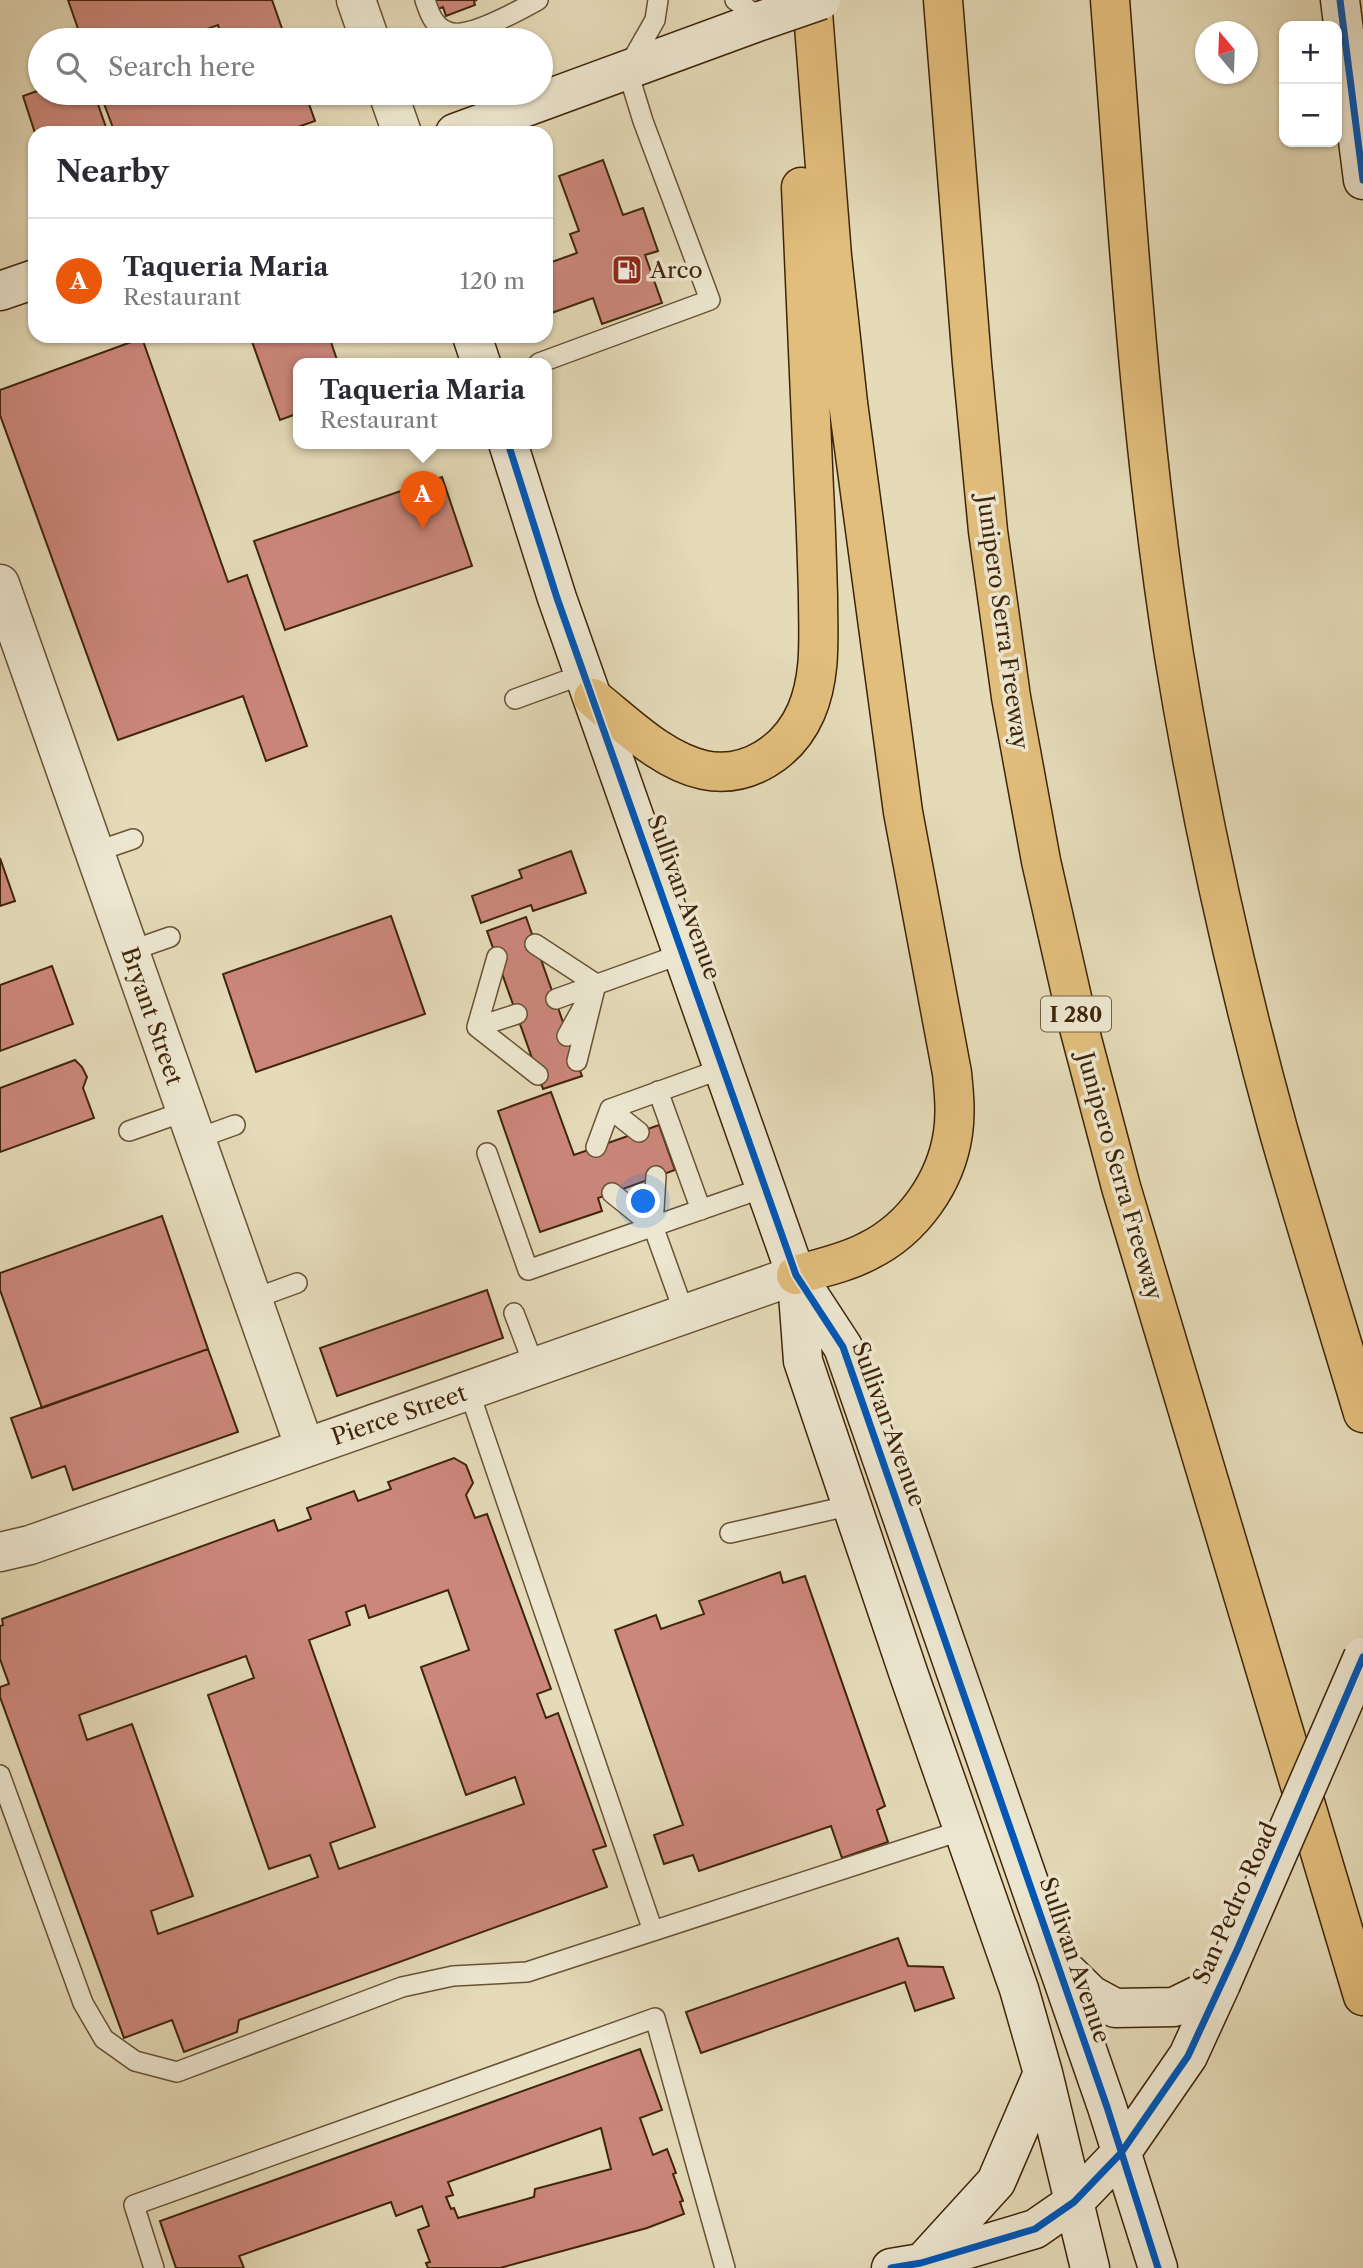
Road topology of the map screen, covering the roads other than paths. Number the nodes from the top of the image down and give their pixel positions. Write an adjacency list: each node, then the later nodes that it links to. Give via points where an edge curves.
1 (356, 0): 12 (street)
2 (425, 0): 13 (lane)
3 (538, 0): 14 (lane)
4 (658, 0): 15 (lane, via 655,20)
5 (795, 0): 27 (highway, via 818,589 819,648 811,697 800,723 770,757 748,767 720,771 680,762)
6 (812, 0): 60 (highway, via 849,416 901,799 950,1063 954,1114 943,1170 913,1218 867,1252)
7 (821, 0): 11 (street, bridge)
8 (943, 0): 78 (highway, Junipero Serra Freeway / I 280, via 981,461 1011,697 1041,861 1121,1187)
9 (1110, 0): 67 (highway, via 1151,490 1186,722 1258,1054)
10 (1340, 0): 21 (street)
11 (749, 10): 15 (street)
12 (366, 28)
13 (442, 28)
14 (479, 28)
15 (627, 69): 16 (street); 24 (lane, via 710,300)
16 (553, 97)
17 (392, 105): 19 (street)
18 (530, 105): 20 (street)
19 (400, 126)
20 (474, 126)
21 (1363, 180)
22 (28, 281): 23 (street)
23 (0, 291)
24 (552, 358)
25 (510, 449): 27 (street, Sullivan Avenue)
26 (0, 584): 30 (street, Bryant Street)
27 (589, 686): 28 (lane); 34 (street, Sullivan Avenue)
28 (515, 699)
29 (133, 839): 30 (lane)
30 (95, 852): 33 (street, Bryant Street)
31 (170, 937): 33 (lane)
32 (535, 944): 38 (lane)
33 (130, 951): 49 (street, Bryant Street)
34 (684, 953): 38 (lane); 45 (street, Sullivan Avenue)
35 (497, 957): 41 (lane)
36 (543, 965): 38 (lane)
37 (504, 978): 41 (lane)
38 (596, 984): 39 (lane); 42 (lane); 44 (lane)
39 (555, 999)
40 (517, 1014): 41 (lane)
41 (477, 1027): 43 (lane); 46 (lane)
42 (568, 1036)
43 (529, 1049)
44 (577, 1061)
45 (724, 1068): 47 (lane); 56 (street, Sullivan Avenue)
46 (538, 1075)
47 (658, 1091): 48 (lane); 58 (lane)
48 (610, 1109): 52 (lane); 53 (lane)
49 (191, 1125): 50 (lane); 51 (lane); 62 (street, Bryant Street)
50 (235, 1125)
51 (129, 1131)
52 (639, 1132)
53 (596, 1147)
54 (487, 1153): 59 (lane, via 528,1270)
55 (656, 1175): 59 (lane)
56 (766, 1187): 58 (lane); 60 (street, Sullivan Avenue)
57 (612, 1193): 59 (lane)
58 (701, 1210): 59 (lane)
59 (653, 1226): 64 (lane)
60 (796, 1275): 64 (street, Pierce Street); 69 (street, Sullivan Avenue, via 803,1361); 76 (street, Sullivan Avenue, via 843,1347)
61 (297, 1283): 62 (lane)
62 (253, 1299): 68 (street, Bryant Street)
63 (514, 1313): 65 (lane)
64 (685, 1315): 65 (street, Pierce Street)
65 (535, 1368): 66 (street, Pierce Street)
66 (469, 1391): 68 (street, Pierce Street); 75 (lane)
67 (1363, 1413)
68 (305, 1448): 71 (street, Pierce Street)
69 (852, 1505): 70 (lane); 74 (street, Sullivan Avenue)
70 (730, 1534)
71 (0, 1552)
72 (1363, 1657): 77 (street, San Pedro Road, bridge)
73 (0, 1775): 75 (lane, via 83,2003 104,2039 135,2061 177,2072 402,1987 453,1976 527,1972)
74 (963, 1830): 75 (lane); 79 (street, Sullivan Avenue)
75 (653, 1931)
76 (1055, 1960): 77 (street, via 1091,1995 1115,2008 1174,2007); 80 (street, Sullivan Avenue)
77 (1221, 1984): 80 (street, San Pedro Road, via 1188,2056)
78 (1363, 1996)
79 (1043, 2073): 81 (street, Sullivan Avenue); 82 (street, via 996,2182)
80 (1121, 2153): 81 (street, San Pedro Road); 86 (street, Sullivan Avenue)
81 (1074, 2202): 82 (street, San Pedro Road, via 1035,2229); 85 (street, Sullivan Avenue)
82 (906, 2266)
83 (154, 2268): 84 (lane, via 134,2205 655,2018)
84 (725, 2268)
85 (1090, 2268)
86 (1158, 2268)

